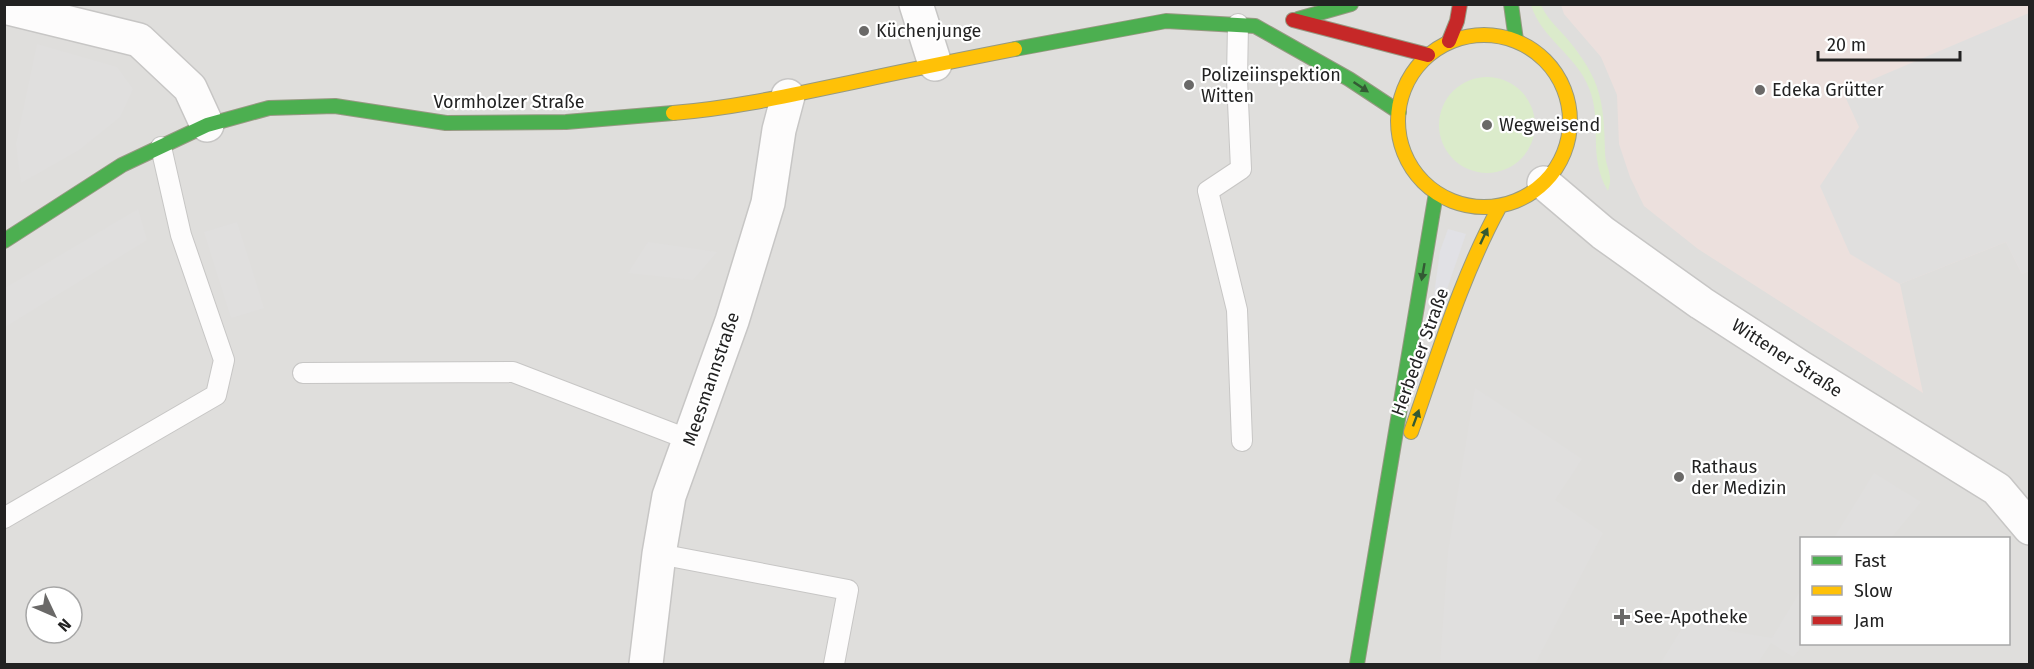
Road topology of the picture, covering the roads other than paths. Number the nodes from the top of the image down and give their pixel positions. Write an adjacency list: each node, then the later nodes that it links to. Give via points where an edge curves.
1 (916, 4): 11 (street)
2 (1351, 4): 6 (main road)
3 (1460, 4): 9 (main road)
4 (1511, 4): 8 (main road)
5 (4, 7): 14 (street, via 139,40 190,88)
6 (1284, 22): 7 (main road); 10 (main road)
7 (1246, 25): 11 (main road, Vormholzer Straße, via 1166,21); 13 (main road, one-way to 13, via 1349,79); 22 (lane, via 1237,79 1242,169 1208,190 1237,310)
8 (1516, 40): 9 (main road, via 1488,34); 16 (main road, via 1541,54 1559,76 1570,104 1570,133 1562,160)
9 (1449, 41): 10 (main road)
10 (1428, 55): 13 (main road, via 1409,78)
11 (935, 64): 12 (main road, Vormholzer Straße)
12 (788, 96): 14 (main road, Vormholzer Straße, via 710,110 566,122 446,123 335,106 269,108); 21 (street, Meesmannstraße, via 768,202)
13 (1399, 112): 17 (main road, via 1398,131 1404,155)
14 (207, 125): 15 (main road, Vormholzer Straße)
15 (161, 147): 19 (main road, Vormholzer Straße, via 122,165); 24 (lane, via 181,235 225,360 216,394)
16 (1544, 183): 18 (main road, via 1524,198); 25 (street, Wittener Straße, via 1603,233 1693,298 1997,489)
17 (1436, 193): 18 (main road, via 1467,205); 23 (main road, one-way to 23)
18 (1500, 206): 23 (main road, Herbeder Straße, one-way to 18, via 1466,277)
19 (4, 241)
20 (303, 373): 21 (lane, via 513,372)
21 (690, 440): 26 (street, Meesmannstraße, via 669,496)
22 (1242, 441)
23 (1382, 513): 29 (main road)
24 (4, 518)
25 (2030, 528)
26 (659, 554): 27 (street, Meesmannstraße); 28 (lane, via 848,590)
27 (646, 664)
28 (834, 664)
29 (1357, 664)

